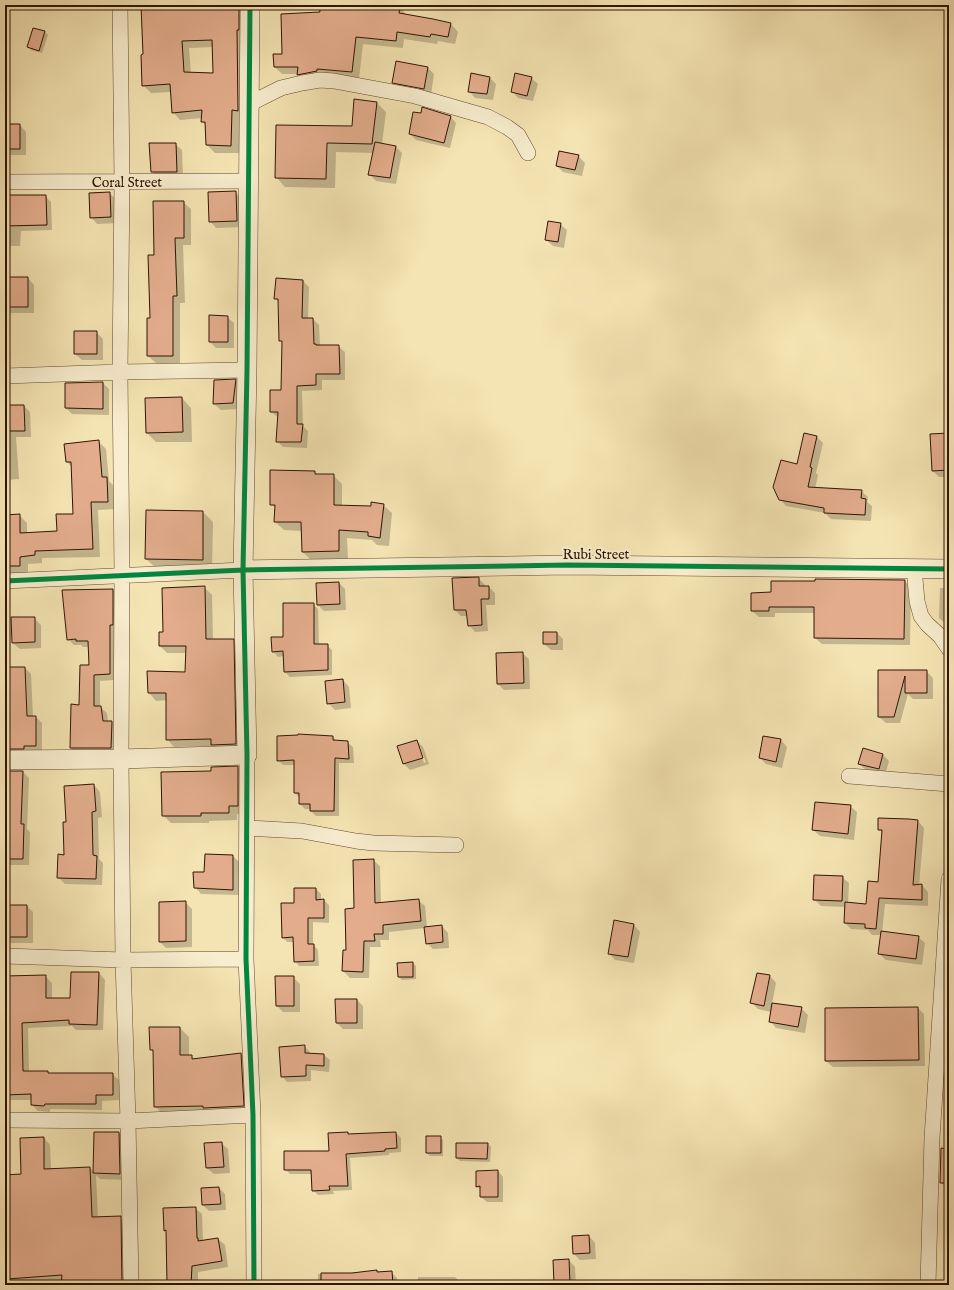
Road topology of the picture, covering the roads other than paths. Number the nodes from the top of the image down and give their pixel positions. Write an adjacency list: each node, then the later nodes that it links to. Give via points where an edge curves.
1 (120, 5): 7 (street)
2 (250, 5): 3 (street)
3 (249, 104): 4 (street, via 281,88 302,82 334,81 415,96 488,116 518,135); 5 (street)
4 (528, 152)
5 (248, 181): 7 (street, Coral Street); 8 (street)
6 (5, 182): 7 (street, Coral Street)
7 (122, 182): 9 (street)
8 (247, 370): 9 (street); 13 (street)
9 (120, 372): 10 (street); 14 (street)
10 (5, 376)
11 (914, 568): 12 (street, Rubi Street); 13 (street, Rubi Street, via 567,565); 16 (street, via 921,616)
12 (949, 569)
13 (244, 570): 14 (street); 17 (street)
14 (122, 575): 15 (street); 18 (street)
15 (5, 581)
16 (949, 649)
17 (247, 755): 18 (street); 22 (street)
18 (120, 759): 19 (street); 27 (street)
19 (5, 760)
20 (849, 776): 21 (street)
21 (949, 784)
22 (247, 828): 23 (street, via 302,831 373,843); 26 (street)
23 (456, 845)
24 (949, 879): 33 (street, via 932,1138)
25 (5, 956): 27 (street)
26 (246, 959): 27 (street); 28 (street)
27 (122, 960): 30 (street)
28 (253, 1115): 30 (street); 32 (street)
29 (5, 1120): 30 (street)
30 (128, 1121): 31 (street)
31 (131, 1285)
32 (254, 1285)
33 (928, 1285)

